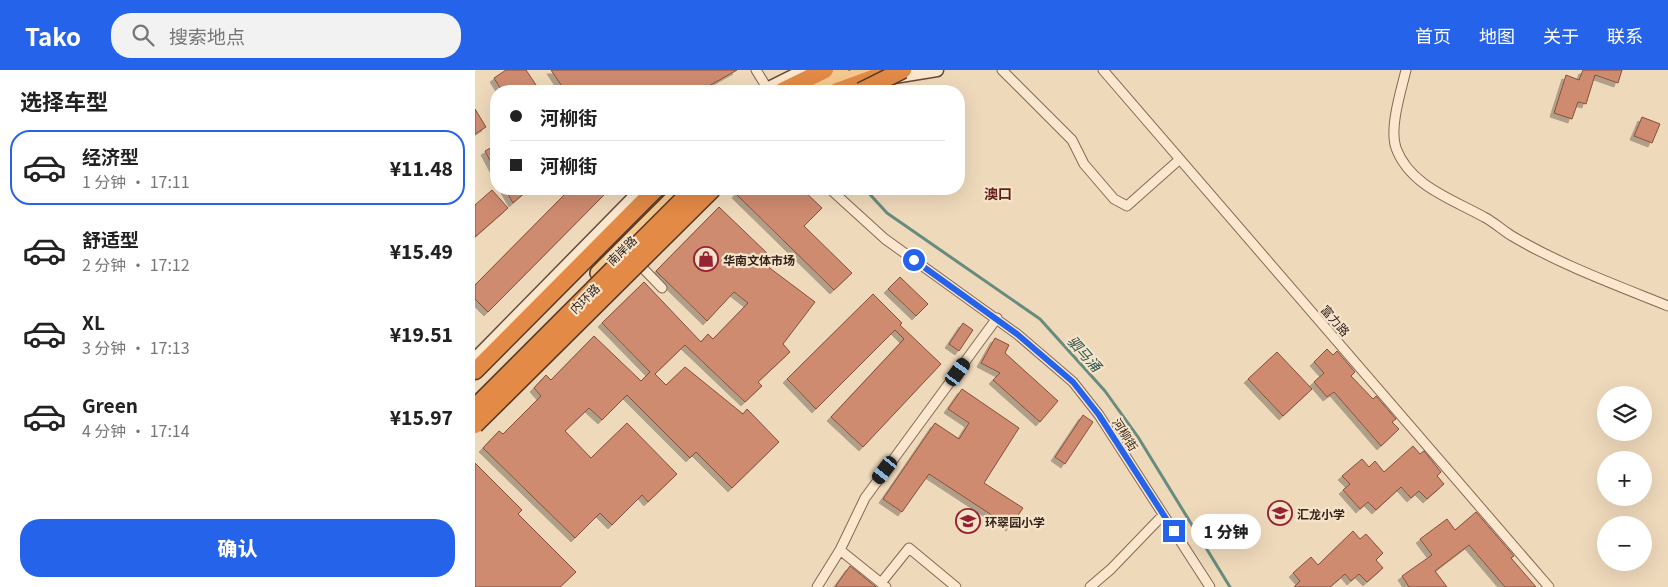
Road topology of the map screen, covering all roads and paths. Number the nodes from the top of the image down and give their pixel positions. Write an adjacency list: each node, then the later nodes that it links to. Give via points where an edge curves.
1 (756, 70): 12 (street)
2 (825, 70): 13 (highway)
3 (841, 70): 11 (main road)
4 (871, 70): 11 (main road)
5 (898, 70): 14 (highway)
6 (903, 70): 16 (highway, bridge)
7 (937, 70): 15 (main road)
8 (1002, 70): 17 (street, via 1072,140 1084,164 1115,199 1127,206)
9 (1103, 70): 17 (street, 富力路)
10 (1405, 70): 28 (street, via 1394,141 1403,162 1414,176 1512,236 1595,276)
11 (813, 84)
12 (766, 85)
13 (786, 85)
14 (854, 85)
15 (870, 85)
16 (873, 85)
17 (1180, 159): 46 (street, 富力路)
18 (636, 195): 32 (main road)
19 (650, 195): 33 (highway)
20 (660, 195): 34 (main road, 南岸路)
21 (676, 195): 31 (main road, 南岸路)
22 (687, 195): 36 (highway, 内环路, bridge)
23 (691, 195): 26 (main road)
24 (707, 195): 38 (highway, bridge)
25 (837, 195): 29 (street, 河柳街, via 885,239)
26 (630, 255): 27 (street); 30 (main road)
27 (661, 288)
28 (1668, 306)
29 (997, 318): 39 (street, 河柳街, via 1050,361 1086,397); 40 (street, via 865,498)
30 (545, 344): 31 (main road); 37 (main road)
31 (517, 354): 35 (main road, 南岸路)
32 (475, 359)
33 (475, 371)
34 (475, 380)
35 (475, 396)
36 (475, 407)
37 (475, 414)
38 (475, 425)
39 (1163, 515): 44 (street); 45 (street, 河柳街)
40 (840, 550): 41 (street); 42 (street)
41 (884, 585): 43 (street, via 909,548)
42 (817, 587)
43 (956, 587)
44 (1090, 587)
45 (1210, 587)
46 (1549, 587)

